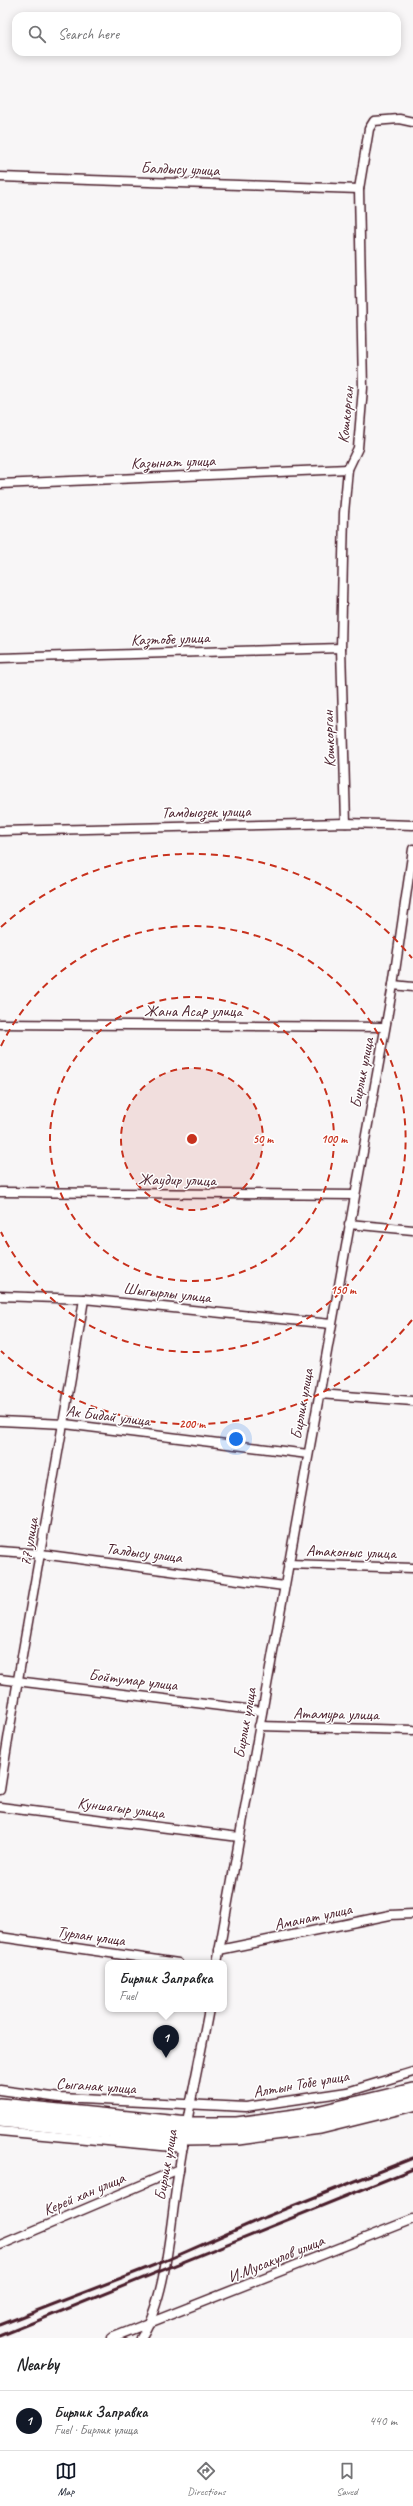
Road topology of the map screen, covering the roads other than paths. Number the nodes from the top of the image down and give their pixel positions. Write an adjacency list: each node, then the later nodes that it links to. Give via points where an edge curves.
1 (413, 122): 3 (street, Кошкорган, via 399,119 374,122 369,129)
2 (0, 177): 3 (street, Балдысу улица)
3 (359, 189): 4 (street, Кошкорган, via 363,388 358,448)
4 (348, 469): 5 (street, Казынат улица); 6 (street, Кошкорган, via 344,513)
5 (0, 484)
6 (341, 648): 7 (street, Казтобе улица); 8 (street, Кошкорган)
7 (0, 658)
8 (346, 823): 9 (street, Тамдыозек улица); 10 (street, Тамдыозек улица)
9 (413, 825)
10 (0, 831)
11 (413, 849): 12 (street, Бирлик улица)
12 (393, 985): 13 (street); 15 (street, Бирлик улица)
13 (413, 987)
14 (0, 1024): 15 (street, Жана Асар улица)
15 (385, 1027): 17 (street, Бирлик улица)
16 (0, 1192): 17 (street, Жаудир улица)
17 (353, 1195): 18 (street, Бирлик улица)
18 (349, 1224): 19 (street); 22 (street, Бирлик улица)
19 (413, 1230)
20 (0, 1296): 21 (street, Шыгырлы улица)
21 (84, 1299): 22 (street, Шыгырлы улица); 26 (street, 77 улица)
22 (331, 1324): 23 (street, Бирлик улица)
23 (319, 1394): 24 (street); 27 (street, Бирлик улица)
24 (413, 1401)
25 (0, 1421): 26 (street, Ак Бидай улица)
26 (64, 1424): 27 (street, Ак Бидай улица); 29 (street, 77 улица)
27 (308, 1454): 30 (street, Бирлик улица)
28 (0, 1551): 29 (street, Талдысу улица)
29 (41, 1554): 32 (street, Талдысу улица); 34 (street, 77 улица)
30 (288, 1564): 31 (street, Атаконыс улица); 32 (street, Бирлик улица)
31 (413, 1568)
32 (284, 1586): 35 (street, Бирлик улица)
33 (0, 1679): 34 (street, Бойтумар улица)
34 (17, 1679): 35 (street, Бойтумар улица); 38 (street, 77 улица)
35 (262, 1711): 36 (street, Бирлик улица)
36 (259, 1726): 37 (street, Атамура улица); 40 (street, Бирлик улица)
37 (413, 1730)
38 (0, 1790)
39 (0, 1807): 40 (street, Куншагыр улица)
40 (239, 1837): 43 (street, Бирлик улица)
41 (413, 1914): 43 (street, Аманат улица, via 390,1915)
42 (0, 1937): 44 (street, Турлан улица)
43 (219, 1950): 45 (street, Бирлик улица)
44 (157, 1960)
45 (217, 1960)
46 (208, 2012): 51 (street, Бирлик улица)
47 (413, 2072): 51 (street, Алтын Тобе улица, via 347,2092 246,2107)
48 (0, 2090): 51 (street, Сыганак улица, via 60,2098)
49 (413, 2091): 55 (highway, via 365,2104 278,2121 237,2125)
50 (413, 2103): 55 (highway, via 375,2114 279,2133 238,2137)
51 (192, 2105): 55 (street, Бирлик улица)
52 (0, 2106): 55 (highway, via 84,2116)
53 (0, 2118): 55 (highway)
54 (0, 2131): 55 (street)
55 (185, 2137): 56 (street, Бирлик улица)
56 (179, 2168): 58 (street, Керей хан улица); 59 (street, Бирлик улица, via 163,2270)
57 (413, 2219): 59 (street, И.Мусакулов улица)
58 (0, 2245)
59 (149, 2324): 60 (street, И.Мусакулов улица); 61 (street, Бирлик улица)
60 (111, 2338)
61 (140, 2338)

